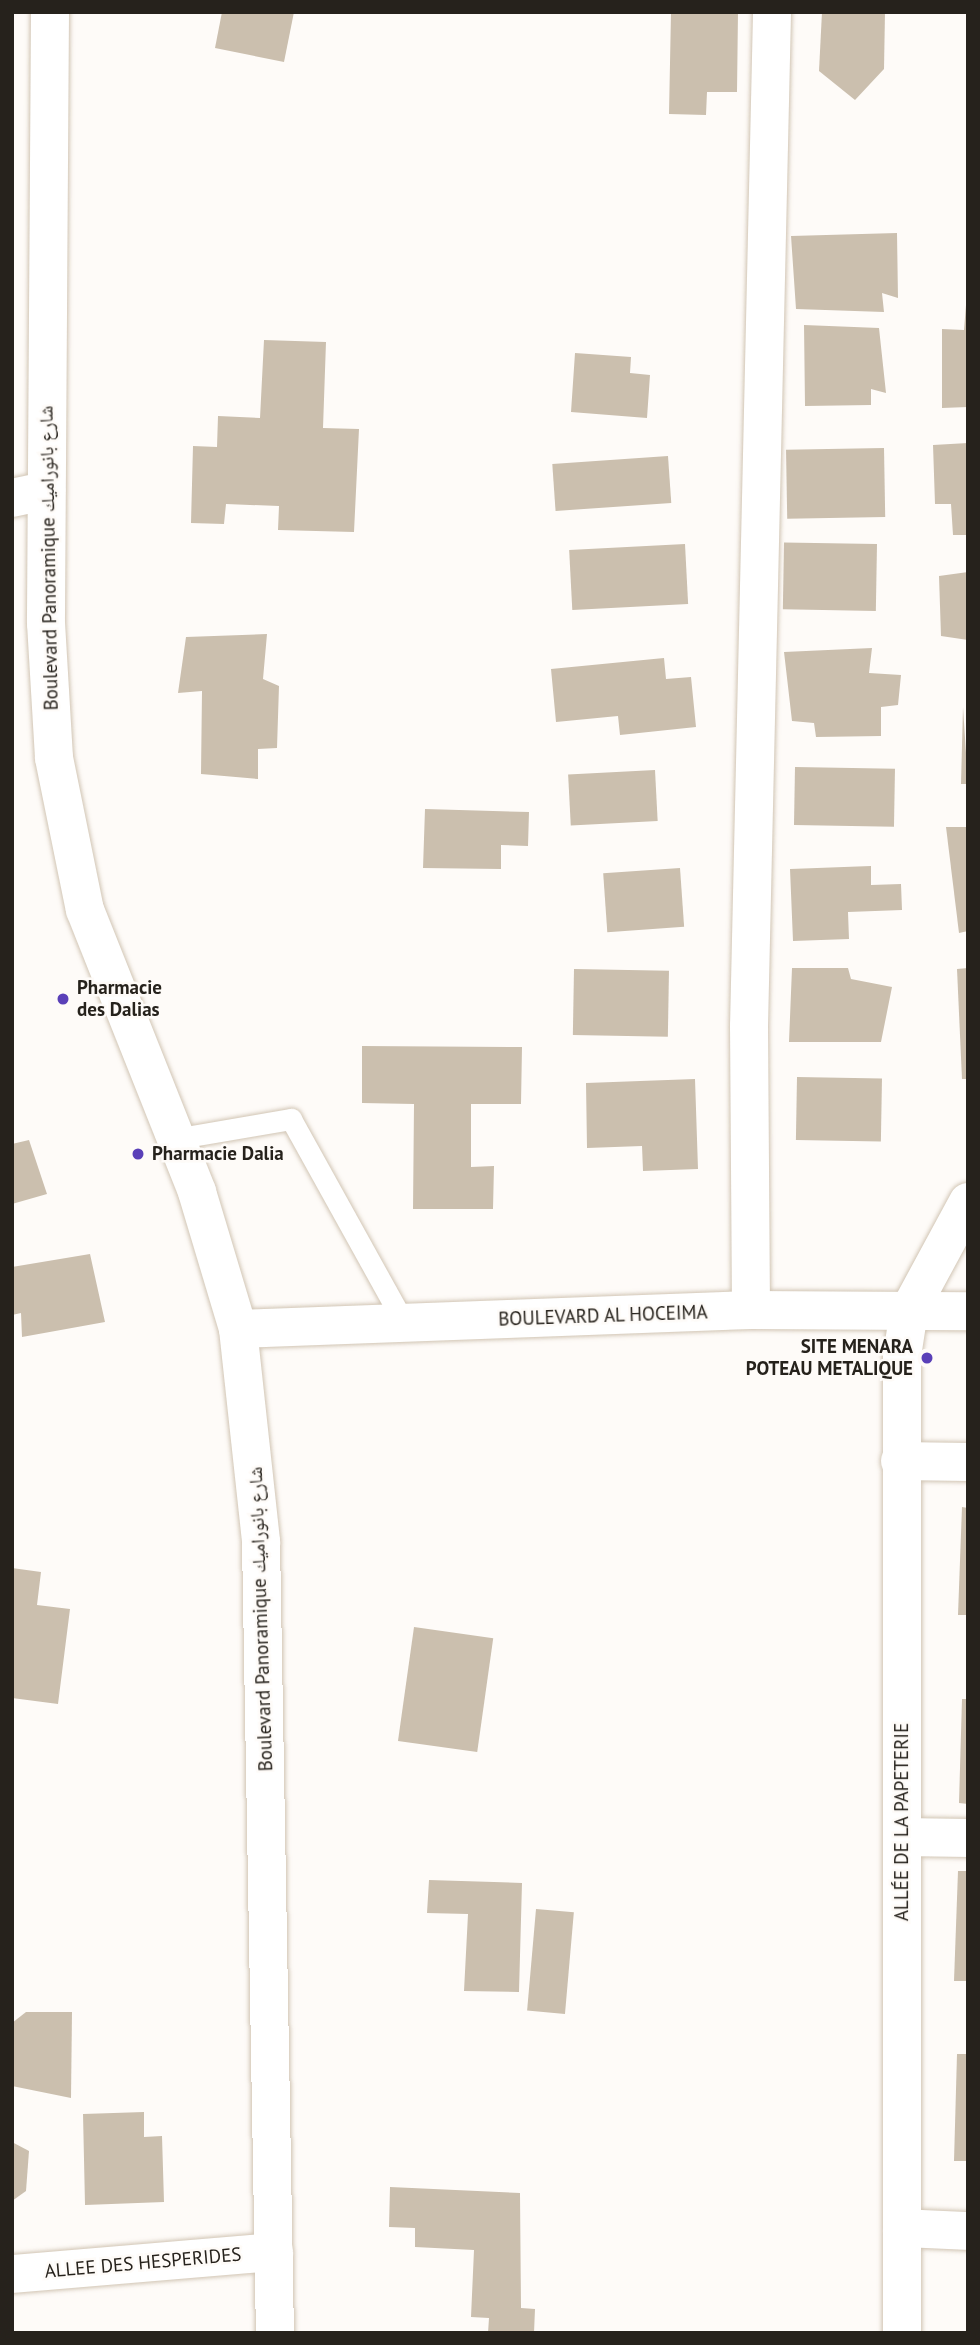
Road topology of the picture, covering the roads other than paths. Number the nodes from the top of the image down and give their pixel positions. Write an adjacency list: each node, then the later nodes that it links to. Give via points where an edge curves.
1 (50, 12): 3 (street, Boulevard Panoramique شارع بانوراميك)
2 (772, 12): 6 (street, via 750,1013)
3 (29, 495): 4 (street, Boulevard Panoramique شارع بانوراميك, via 54,758 85,910)
4 (174, 1139): 9 (lane, via 291,1119); 10 (street, Boulevard Panoramique شارع بانوراميك)
5 (968, 1202): 7 (street)
6 (751, 1310): 7 (street, BOULEVARD AL HOCEIMA); 9 (street, BOULEVARD AL HOCEIMA)
7 (909, 1311): 8 (street, BOULEVARD AL HOCEIMA); 11 (street, ALLÉE DE LA PAPETERIE)
8 (968, 1311)
9 (404, 1323): 10 (street, BOULEVARD AL HOCEIMA)
10 (237, 1329): 17 (street, Boulevard Panoramique شارع بانوراميك, via 261,1542)
11 (900, 1461): 12 (street); 13 (street, ALLÉE DE LA PAPETERIE)
12 (968, 1462)
13 (903, 1837): 14 (street); 15 (street, ALLÉE DE LA PAPETERIE)
14 (968, 1838)
15 (902, 2228): 16 (street); 20 (street, ALLÉE DE LA PAPETERIE)
16 (968, 2231)
17 (274, 2252): 18 (street, ALLEE DES HESPERIDES); 19 (street, Boulevard Panoramique شارع بانوراميك)
18 (12, 2274)
19 (275, 2333)
20 (902, 2333)

